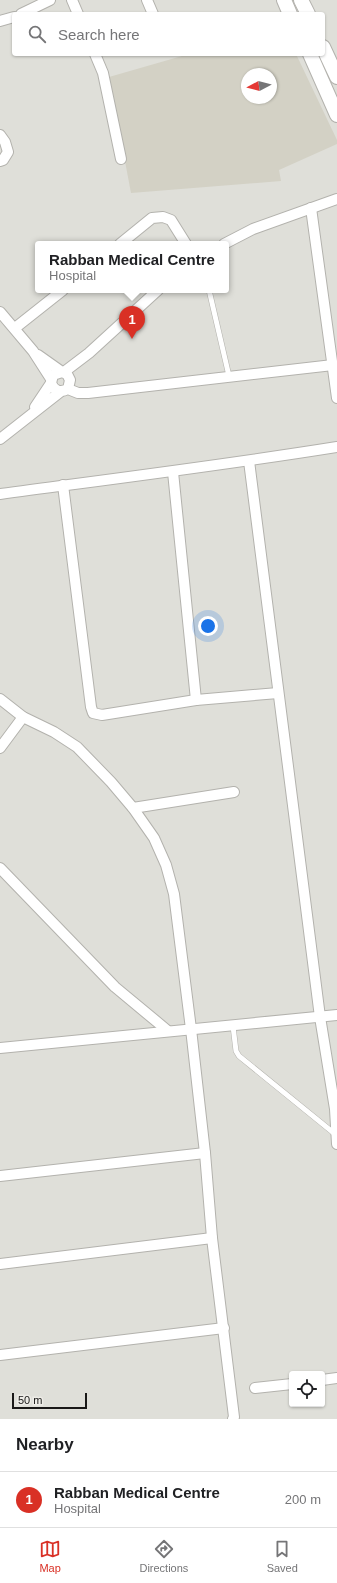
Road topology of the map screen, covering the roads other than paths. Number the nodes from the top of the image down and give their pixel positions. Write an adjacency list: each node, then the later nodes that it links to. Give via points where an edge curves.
1 (50, 0): 6 (street)
2 (72, 0): 7 (street)
3 (147, 0): 8 (street)
4 (284, 0): 9 (main road)
5 (301, 0): 10 (main road)
6 (26, 12)
7 (77, 12)
8 (152, 12)
9 (289, 12)
10 (307, 12)
11 (12, 18): 12 (street)
12 (0, 21)
13 (325, 51): 16 (main road)
14 (96, 56): 20 (street, via 103,74)
15 (311, 56): 17 (main road)
16 (337, 77): 17 (main road)
17 (323, 82): 18 (main road)
18 (337, 115)
19 (0, 135): 21 (street, via 8,152)
20 (121, 159)
21 (0, 161)
22 (337, 199): 23 (street)
23 (311, 208): 26 (street, via 253,229); 34 (street)
24 (124, 241): 25 (street, via 152,218 163,217 171,220)
25 (184, 241)
26 (229, 241)
27 (59, 293): 31 (street)
28 (155, 293): 33 (street)
29 (209, 293): 36 (lane)
30 (2, 316): 31 (street)
31 (15, 328): 32 (street)
32 (33, 351): 35 (street); 37 (street)
33 (89, 353): 35 (street); 38 (street)
34 (333, 365): 36 (street); 39 (street)
35 (63, 372): 37 (street, via 53,375); 38 (street, via 69,377)
36 (229, 376): 38 (street, via 88,393 78,393)
37 (51, 381): 38 (street, via 56,390); 40 (street)
38 (66, 387): 40 (street)
39 (337, 398)
40 (30, 414): 41 (street)
41 (0, 439)
42 (337, 448): 43 (street)
43 (249, 461): 44 (street); 47 (street)
44 (173, 472): 45 (street); 49 (street)
45 (63, 485): 46 (street); 49 (street, via 93,713 102,715)
46 (0, 494)
47 (278, 693): 49 (street); 56 (street)
48 (0, 699): 50 (street)
49 (196, 700)
50 (23, 716): 51 (street); 53 (street, via 77,747)
51 (0, 748)
52 (234, 792): 53 (street)
53 (134, 808): 58 (street, via 154,838 166,865 174,894)
54 (0, 868): 59 (street, via 115,987)
55 (337, 1015): 56 (street)
56 (320, 1017): 57 (street); 61 (street)
57 (233, 1026): 58 (street); 61 (lane, via 239,1056)
58 (191, 1029): 59 (street); 62 (street)
59 (168, 1031): 60 (street)
60 (0, 1048)
61 (336, 1139)
62 (205, 1153): 63 (street); 64 (street)
63 (0, 1176)
64 (212, 1238): 65 (street); 66 (street)
65 (0, 1264)
66 (224, 1328): 67 (street); 72 (street, via 234,1417)
67 (0, 1355)
68 (337, 1378): 69 (street)
69 (325, 1380)
70 (289, 1384): 71 (street)
71 (256, 1388)
72 (232, 1419)

